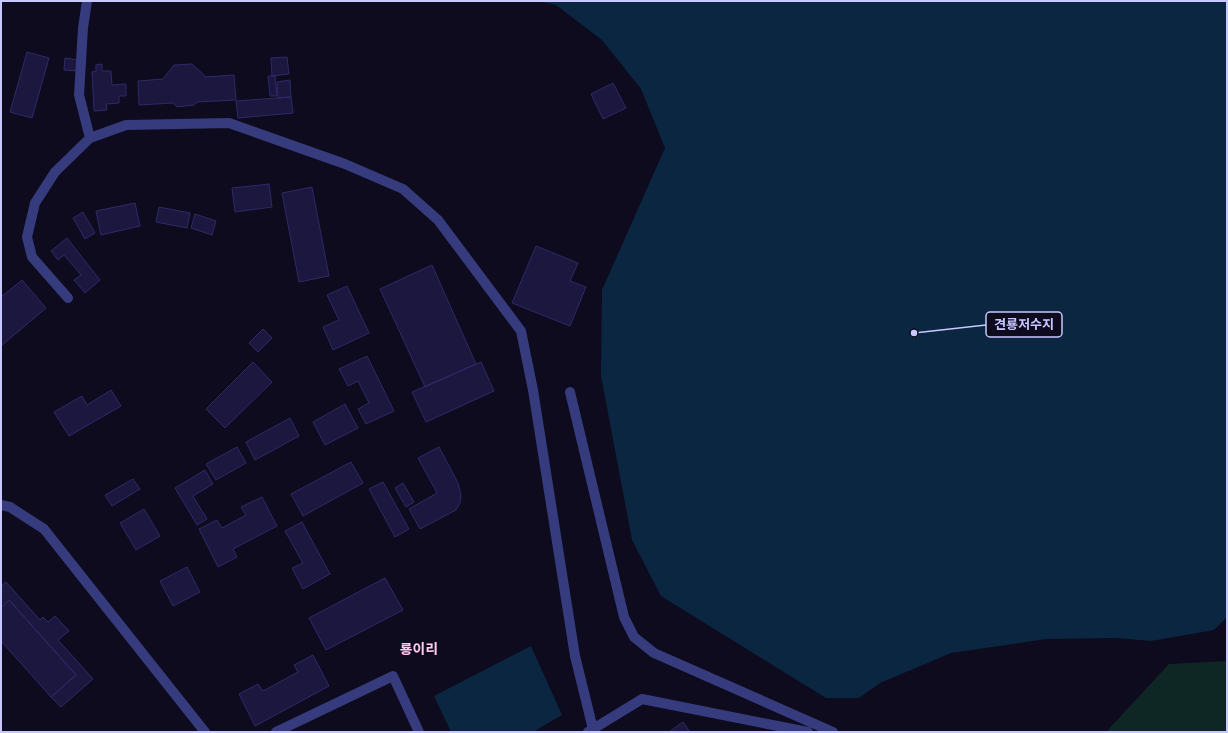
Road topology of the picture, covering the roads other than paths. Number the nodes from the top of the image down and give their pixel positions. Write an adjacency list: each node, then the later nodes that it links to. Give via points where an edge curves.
1 (87, 1): 2 (street, via 79,95)
2 (90, 138): 3 (street, via 55,172 35,203 27,237 32,257); 6 (street, via 126,125 229,123 345,164 403,189 438,220 521,330 533,390 575,656)
3 (68, 298)
4 (570, 392): 11 (street, via 624,617 634,637 654,653)
5 (1, 505): 7 (street, via 10,507 44,529)
6 (591, 731): 10 (street, via 642,699)
7 (205, 732)
8 (276, 732): 9 (street, via 393,676)
9 (419, 732)
10 (808, 732)
11 (833, 732)

